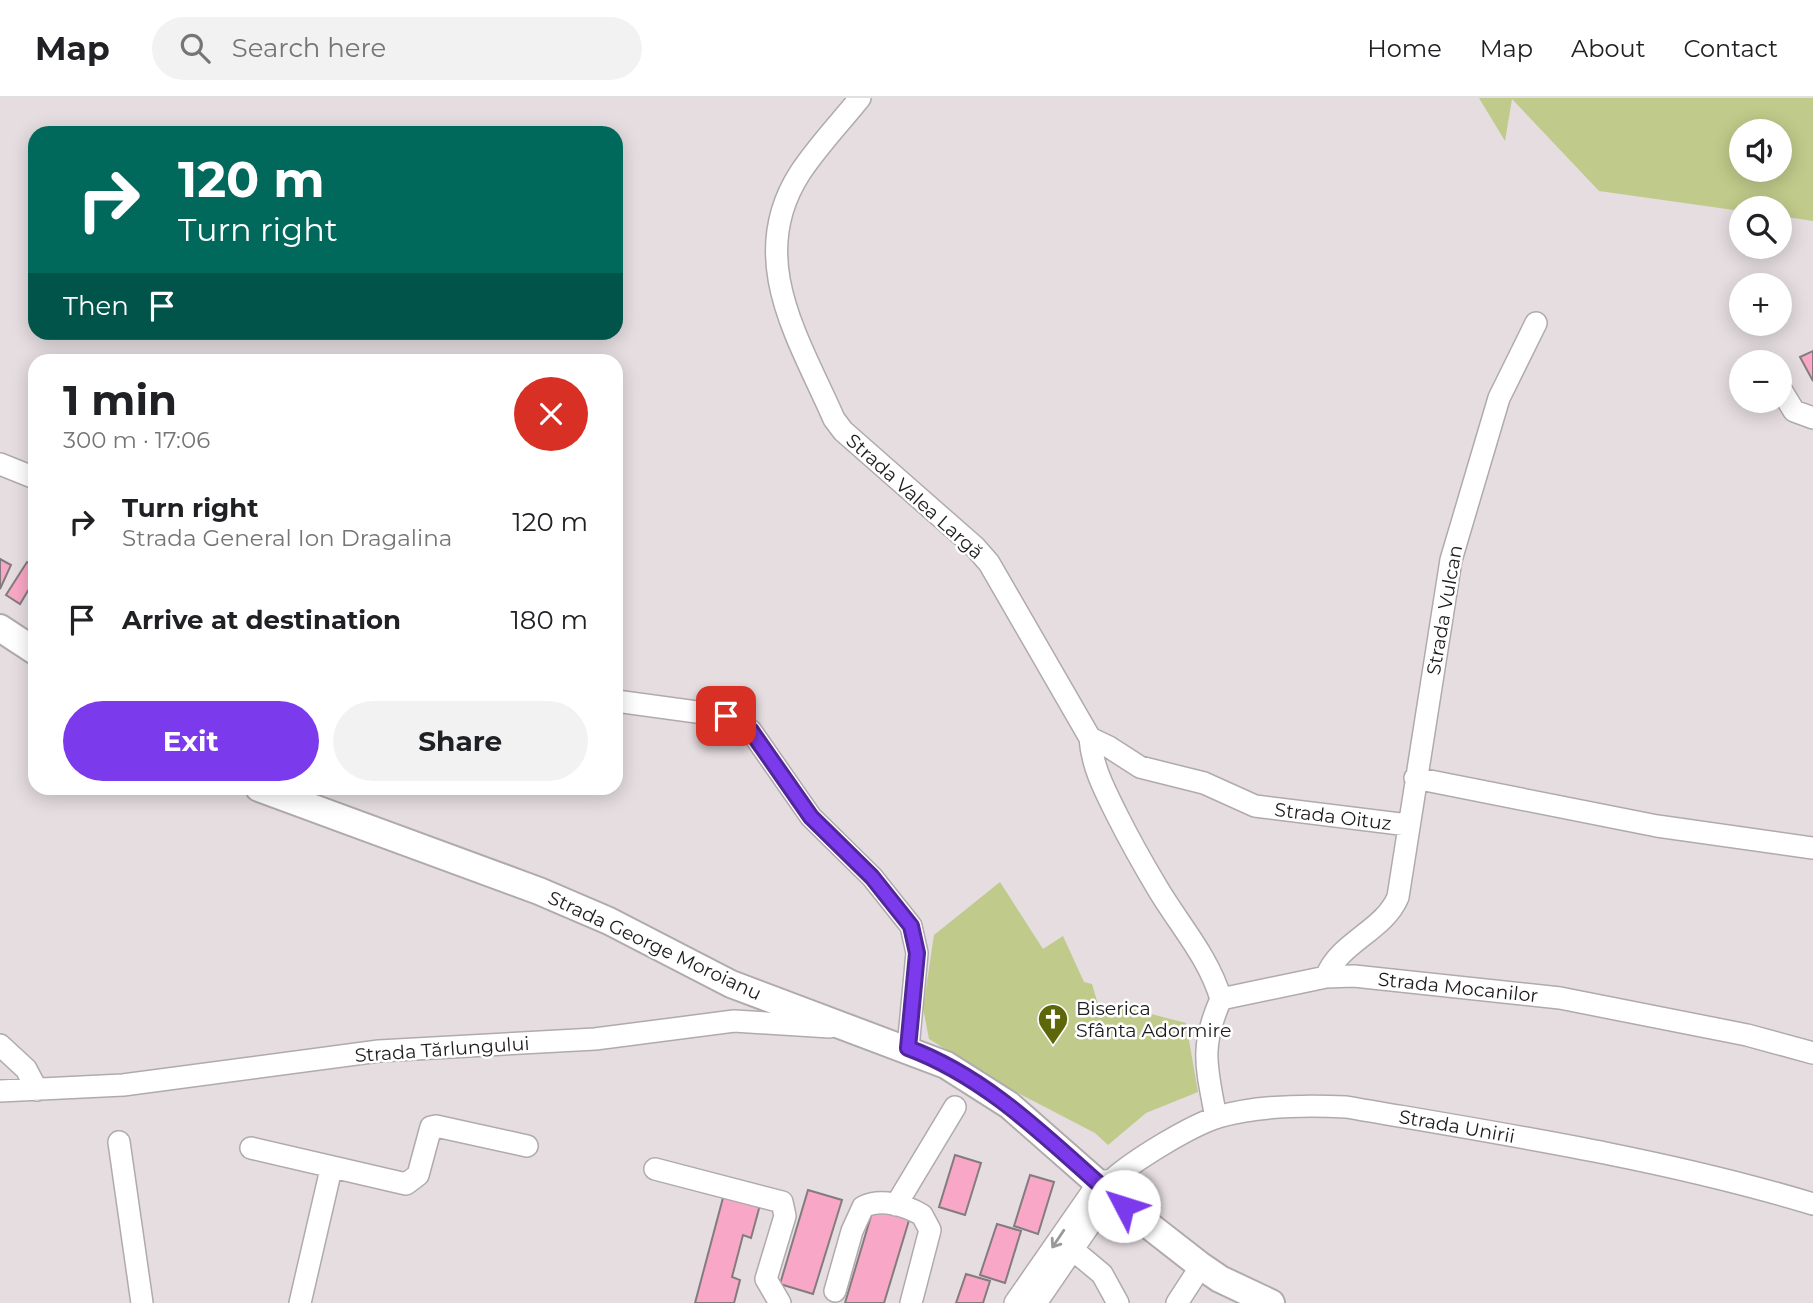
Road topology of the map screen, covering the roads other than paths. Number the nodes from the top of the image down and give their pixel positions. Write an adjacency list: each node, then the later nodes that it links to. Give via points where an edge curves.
1 (860, 98): 10 (street, Strada Valea Largă, via 800,173 779,220 775,257 786,308 838,425 981,554)
2 (1536, 323): 11 (street, Strada Vulcan, via 1499,398 1451,560)
3 (1792, 408): 4 (street)
4 (1813, 418)
5 (0, 464): 6 (street)
6 (28, 475)
7 (0, 628): 8 (main road)
8 (28, 647)
9 (623, 702): 19 (street, via 739,721 751,731 811,817 872,877 911,926 917,953)
10 (1090, 738): 13 (street, Strada Oituz, via 1140,767 1204,783 1255,806); 16 (street, Strada Valea Largă, via 1105,791 1158,890 1196,943)
11 (1415, 778): 13 (street, Strada Vulcan); 14 (street, via 1657,826)
12 (278, 795): 17 (main road, Strada George Moroianu, via 539,891 609,921 731,984)
13 (1408, 825): 15 (street, Strada Oituz, via 1394,905 1334,962)
14 (1813, 848)
15 (1326, 977): 16 (street, Strada Mocanilor); 20 (street, Strada Mocanilor, via 1560,998 1747,1035)
16 (1221, 999): 24 (street, via 1206,1035 1205,1050)
17 (841, 1025): 19 (main road, Strada George Moroianu); 21 (street, Strada Tărlungului, via 734,1021 595,1039 420,1046 182,1079)
18 (0, 1045): 21 (street, via 26,1069)
19 (908, 1048): 30 (main road, Strada George Moroianu, via 988,1090)
20 (1813, 1053)
21 (37, 1090): 22 (street, Strada Tărlungului)
22 (0, 1091)
23 (955, 1107): 32 (street)
24 (1216, 1118): 30 (street, Strada Unirii, via 1142,1158); 31 (street, Strada Unirii, via 1285,1107 1346,1107 1569,1146)
25 (119, 1142): 36 (street)
26 (527, 1146): 28 (street, via 436,1126 428,1131 418,1175 406,1184)
27 (251, 1148): 28 (street)
28 (331, 1169): 37 (street)
29 (655, 1169): 38 (street, via 782,1202 785,1216 766,1279)
30 (1107, 1186): 33 (street); 34 (main road, Strada George Moroianu); 40 (street, one-way to 40)
31 (1813, 1204)
32 (896, 1205): 35 (street, via 878,1202 863,1207); 39 (street, via 922,1215 930,1230)
33 (1072, 1249): 41 (street); 42 (street, via 1102,1274)
34 (1201, 1266): 43 (street); 44 (main road, Strada George Moroianu)
35 (835, 1291)
36 (142, 1303)
37 (300, 1303)
38 (780, 1303)
39 (911, 1303)
40 (1016, 1303)
41 (1036, 1303)
42 (1118, 1303)
43 (1177, 1303)
44 (1271, 1303)

